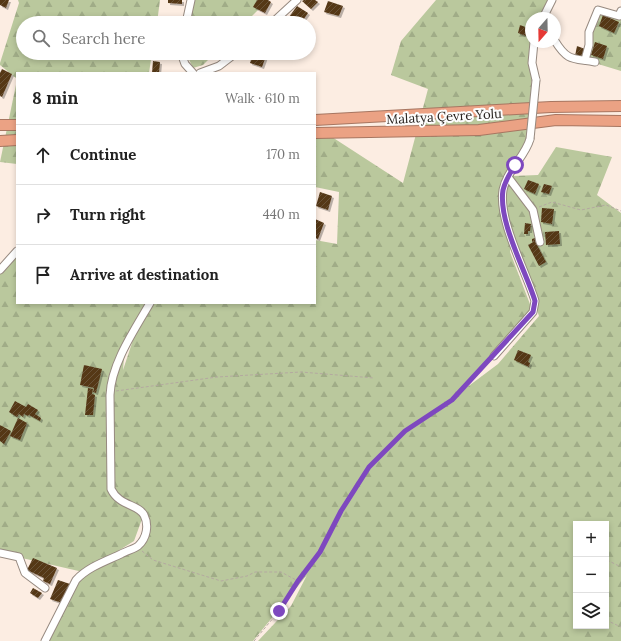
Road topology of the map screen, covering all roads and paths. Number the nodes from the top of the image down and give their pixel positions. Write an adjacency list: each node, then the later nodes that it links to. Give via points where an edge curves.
1 (190, 0): 6 (street)
2 (297, 0): 7 (street)
3 (552, 0): 5 (street)
4 (621, 11): 12 (street, via 619,16 598,10 588,32 589,45)
5 (547, 12)
6 (187, 16)
7 (280, 16)
8 (533, 48): 24 (street, bridge, via 532,64 536,80 530,139 528,147)
9 (559, 48): 12 (street, via 567,56)
10 (184, 60): 14 (street)
11 (227, 60): 15 (street)
12 (585, 60): 13 (street)
13 (595, 62)
14 (192, 72)
15 (203, 72)
16 (621, 106): 17 (highway, Malatya Çevre Yolu, via 551,107)
17 (316, 120)
18 (621, 121): 21 (highway, Malatya Çevre Yolu, via 556,120 480,130)
19 (0, 125): 20 (highway)
20 (16, 125)
21 (316, 133)
22 (16, 140): 23 (highway)
23 (0, 141)
24 (508, 177): 25 (street); 31 (street, via 503,190 506,221 535,301 533,312)
25 (533, 210): 26 (path, via 552,202 581,210 606,205); 27 (street)
26 (621, 211)
27 (540, 242)
28 (16, 252): 29 (street)
29 (0, 270)
30 (149, 304): 33 (street, via 114,370)
31 (494, 356): 38 (path, via 452,400 405,431 369,467 341,511 320,552)
32 (374, 378): 33 (path, via 301,372 217,377)
33 (110, 392): 34 (street, via 111,489 114,496 142,512 145,517 146,535)
34 (138, 546): 38 (path, via 153,560 221,581 255,572 281,572); 42 (street, via 84,572 76,580)
35 (0, 553): 39 (street, via 19,557 25,573)
36 (609, 561): 37 (path)
37 (621, 567)
38 (298, 581): 43 (path, via 279,611)
39 (45, 588)
40 (609, 621): 41 (path)
41 (621, 627)
42 (45, 641)
43 (254, 641)

